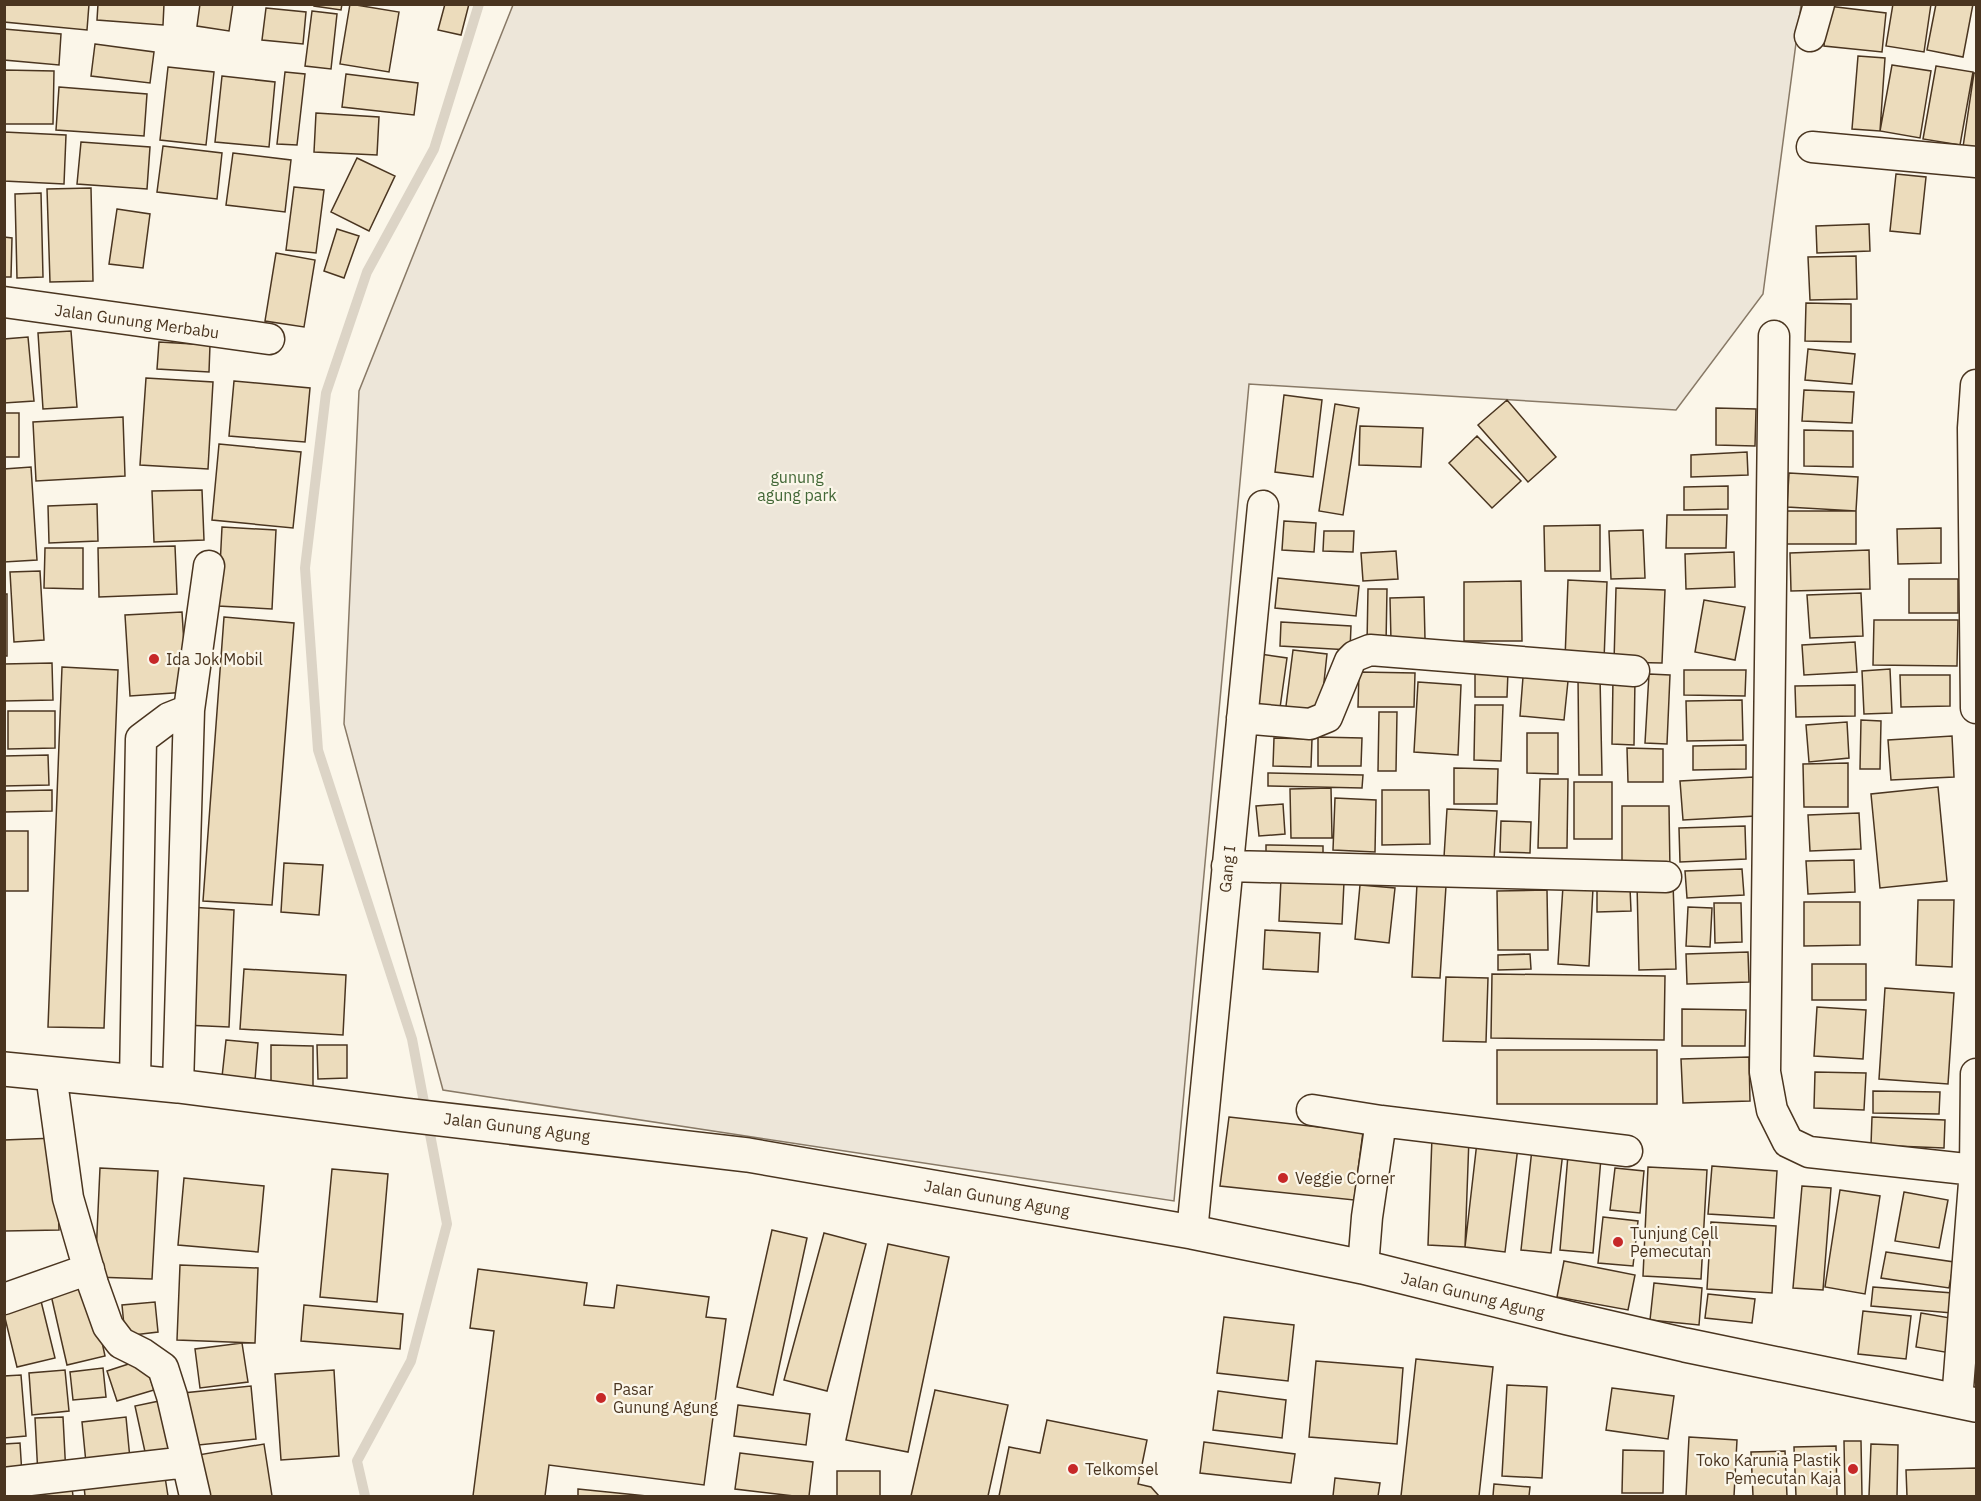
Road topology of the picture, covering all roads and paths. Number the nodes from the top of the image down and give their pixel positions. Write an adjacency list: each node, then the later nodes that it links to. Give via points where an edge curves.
1 (1820, 4): 2 (street)
2 (1810, 36)
3 (1812, 147): 4 (street)
4 (1977, 162)
5 (4, 302): 7 (street, Jalan Gunung Merbabu)
6 (1774, 336): 25 (street, via 1766,1072 1772,1110 1788,1142 1809,1152)
7 (269, 339)
8 (1977, 385): 12 (street, via 1973,428)
9 (1263, 506): 14 (street, Gang I)
10 (209, 566): 13 (street)
11 (1634, 671): 14 (street, via 1370,650 1350,661 1327,717 1310,724)
12 (1977, 708)
13 (189, 710): 20 (street, via 169,718 141,739); 21 (street)
14 (1242, 718): 15 (street, Gang I)
15 (1227, 866): 16 (street); 26 (street, Gang I)
16 (1666, 877)
17 (4, 1069): 18 (main road, Jalan Gunung Agung)
18 (51, 1074): 20 (main road, Jalan Gunung Agung); 28 (street, via 68,1198)
19 (1977, 1074): 25 (street)
20 (135, 1082): 21 (main road, Jalan Gunung Agung)
21 (178, 1086): 26 (main road, Jalan Gunung Agung, via 748,1155)
22 (1312, 1110): 23 (street)
23 (1381, 1121): 24 (street); 27 (street)
24 (1627, 1151)
25 (1975, 1170): 30 (street)
26 (1192, 1232): 27 (main road, Jalan Gunung Agung)
27 (1362, 1267): 30 (main road, Jalan Gunung Agung, via 1685,1346)
28 (89, 1269): 29 (street); 31 (street, via 108,1326 121,1343 163,1368)
29 (4, 1299)
30 (1967, 1403)
31 (187, 1462): 32 (street); 33 (street)
32 (4, 1483)
33 (195, 1497)

